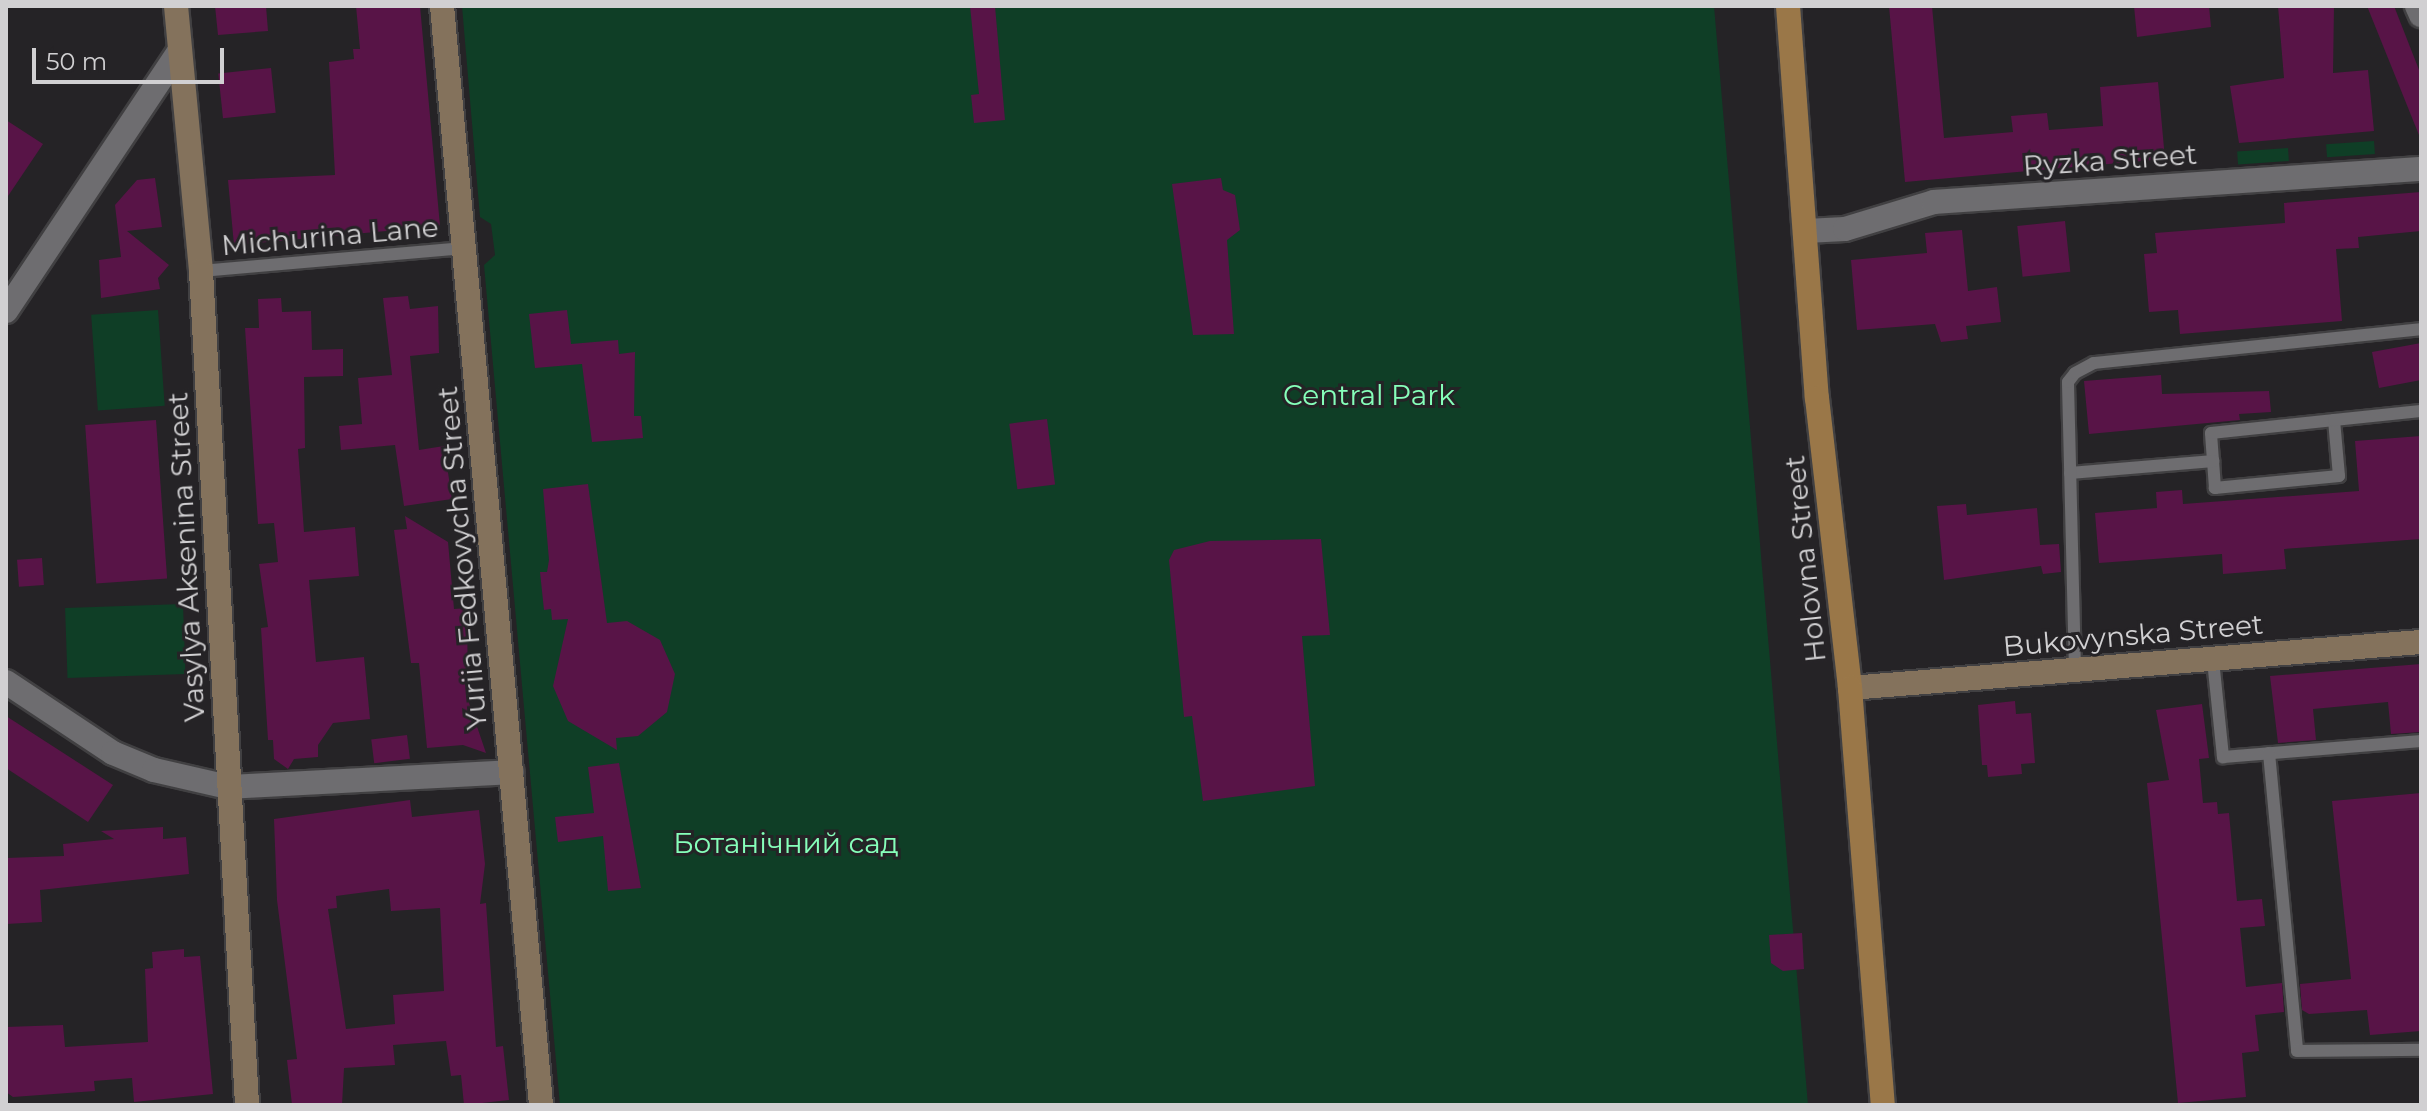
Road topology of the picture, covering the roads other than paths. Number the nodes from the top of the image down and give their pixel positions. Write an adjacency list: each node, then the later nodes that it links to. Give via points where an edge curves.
1 (176, 6): 6 (street, Vasylya Aksenina Street)
2 (442, 6): 9 (street, Yuriia Fedkovycha Street)
3 (1788, 6): 8 (main road, Holovna Street)
4 (2417, 6): 5 (street)
5 (2421, 15)
6 (179, 52): 10 (street, Vasylya Aksenina Street); 11 (street)
7 (2421, 169): 8 (street, Ryzka Street, via 1934,202 1845,229)
8 (1806, 231): 21 (main road, Holovna Street, via 1817,398)
9 (464, 248): 10 (lane, Michurina Lane); 24 (street, Yuriia Fedkovycha Street)
10 (201, 271): 25 (street, Vasylya Aksenina Street)
11 (6, 311)
12 (2421, 329): 16 (lane, via 2094,363 2068,382)
13 (2421, 411): 14 (lane)
14 (2334, 420): 15 (lane, via 2211,433); 15 (lane, via 2339,476 2215,488)
15 (2213, 461): 16 (lane)
16 (2070, 473): 19 (lane)
17 (2421, 642): 18 (street, Bukovynska Street)
18 (2213, 660): 19 (street, Bukovynska Street); 23 (lane, via 2223,757)
19 (2075, 670): 21 (street, Bukovynska Street)
20 (6, 682): 25 (street, via 113,753 154,770)
21 (1850, 688): 29 (main road, Holovna Street)
22 (2421, 741): 23 (lane)
23 (2269, 753): 26 (lane, via 2297,1051)
24 (512, 772): 25 (street); 28 (street, Yuriia Fedkovycha Street)
25 (228, 787): 27 (street, Vasylya Aksenina Street)
26 (2421, 1050)
27 (247, 1105)
28 (541, 1105)
29 (1883, 1105)

